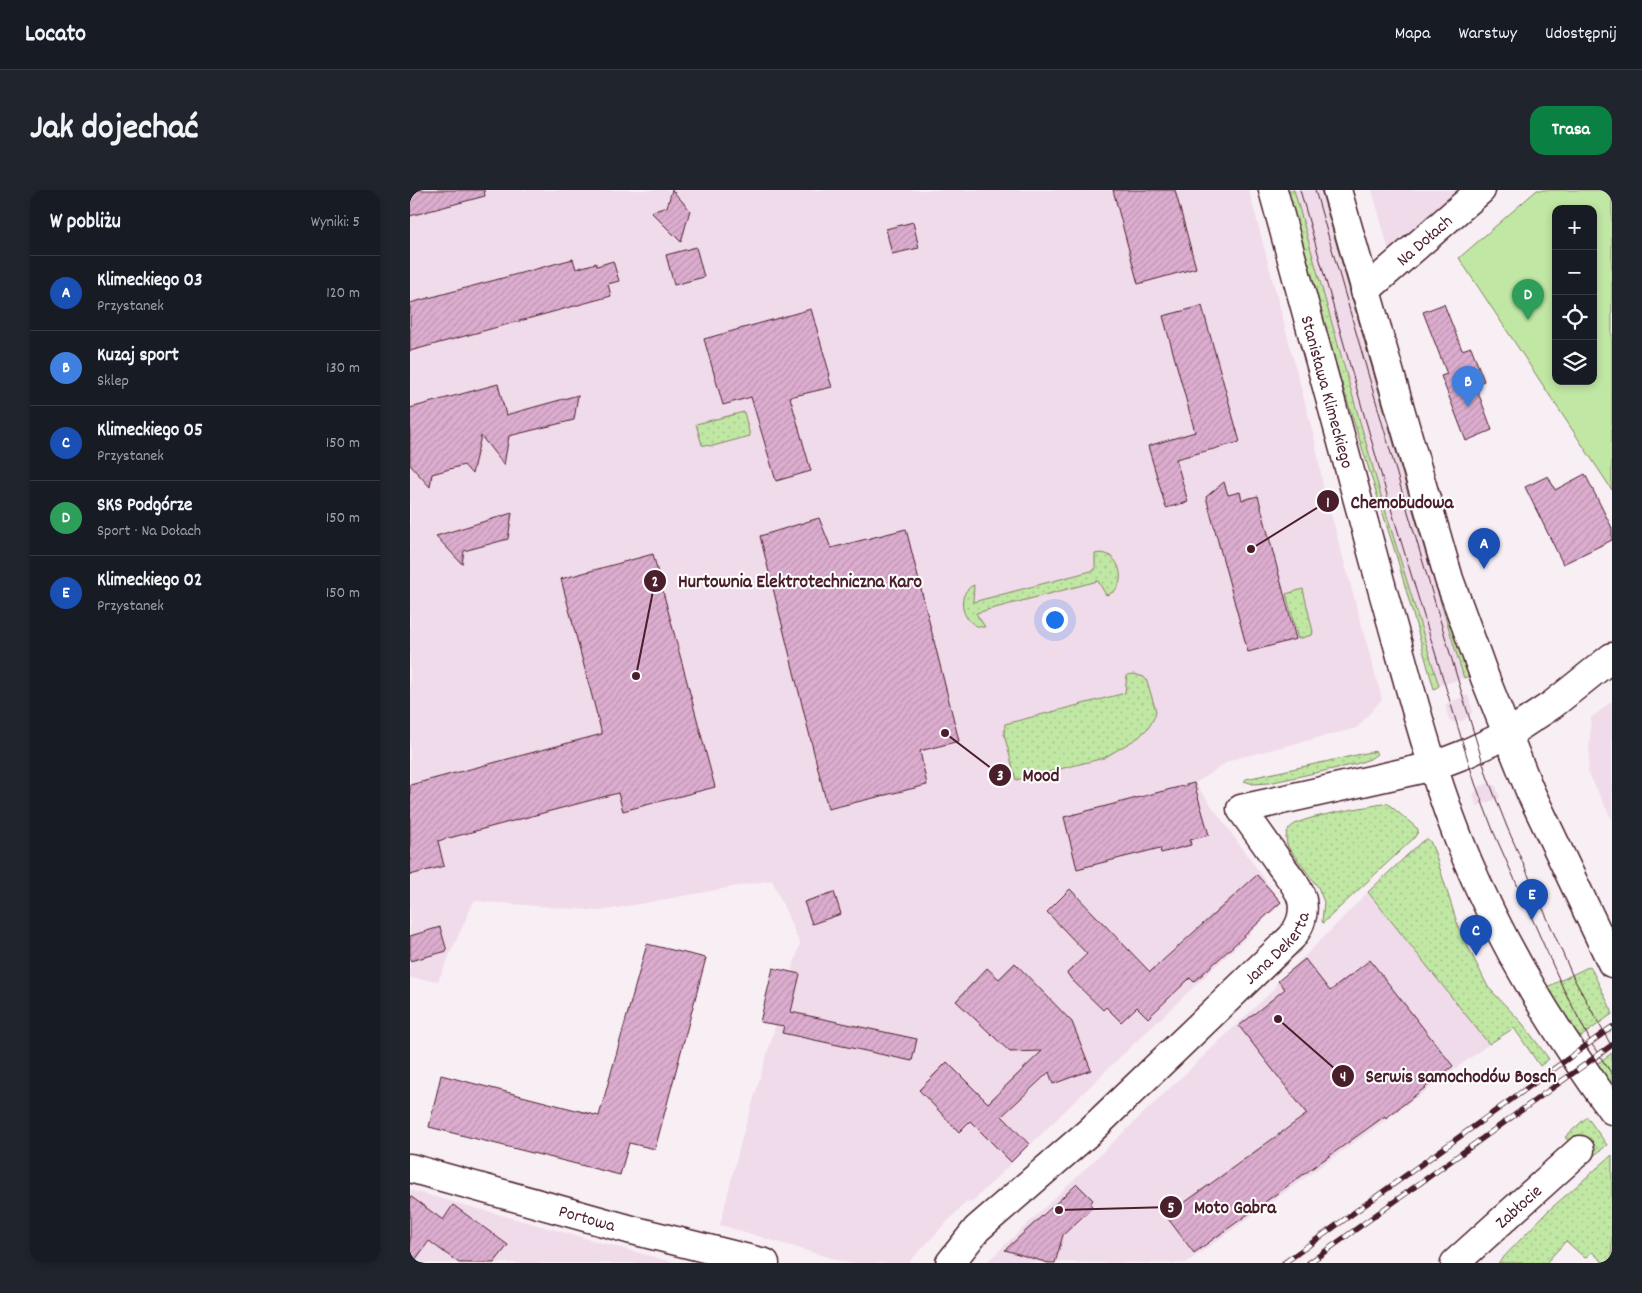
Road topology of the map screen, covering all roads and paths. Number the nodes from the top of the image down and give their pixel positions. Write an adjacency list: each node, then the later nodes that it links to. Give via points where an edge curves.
1 (1273, 190): 7 (main road, Stanisława Klimeckiego, via 1328,397)
2 (1336, 190): 4 (main road)
3 (1481, 190): 4 (main road, Na Dołach)
4 (1365, 291): 6 (main road, via 1449,579)
5 (1612, 657): 6 (main road, Jana Dekerta, via 1552,705)
6 (1508, 734): 7 (main road, Jana Dekerta); 8 (main road, via 1530,791)
7 (1434, 766): 9 (main road, Stanisława Klimeckiego, via 1468,862 1505,940 1559,1034); 13 (main road, Jana Dekerta, via 1241,809 1302,898 1302,921 1298,930 1089,1132 977,1229)
8 (1612, 963)
9 (1612, 1110)
10 (1580, 1150): 14 (main road, Zabłocie)
11 (410, 1168): 12 (main road, Portowa, via 632,1230)
12 (765, 1263)
13 (950, 1263)
14 (1455, 1263)

